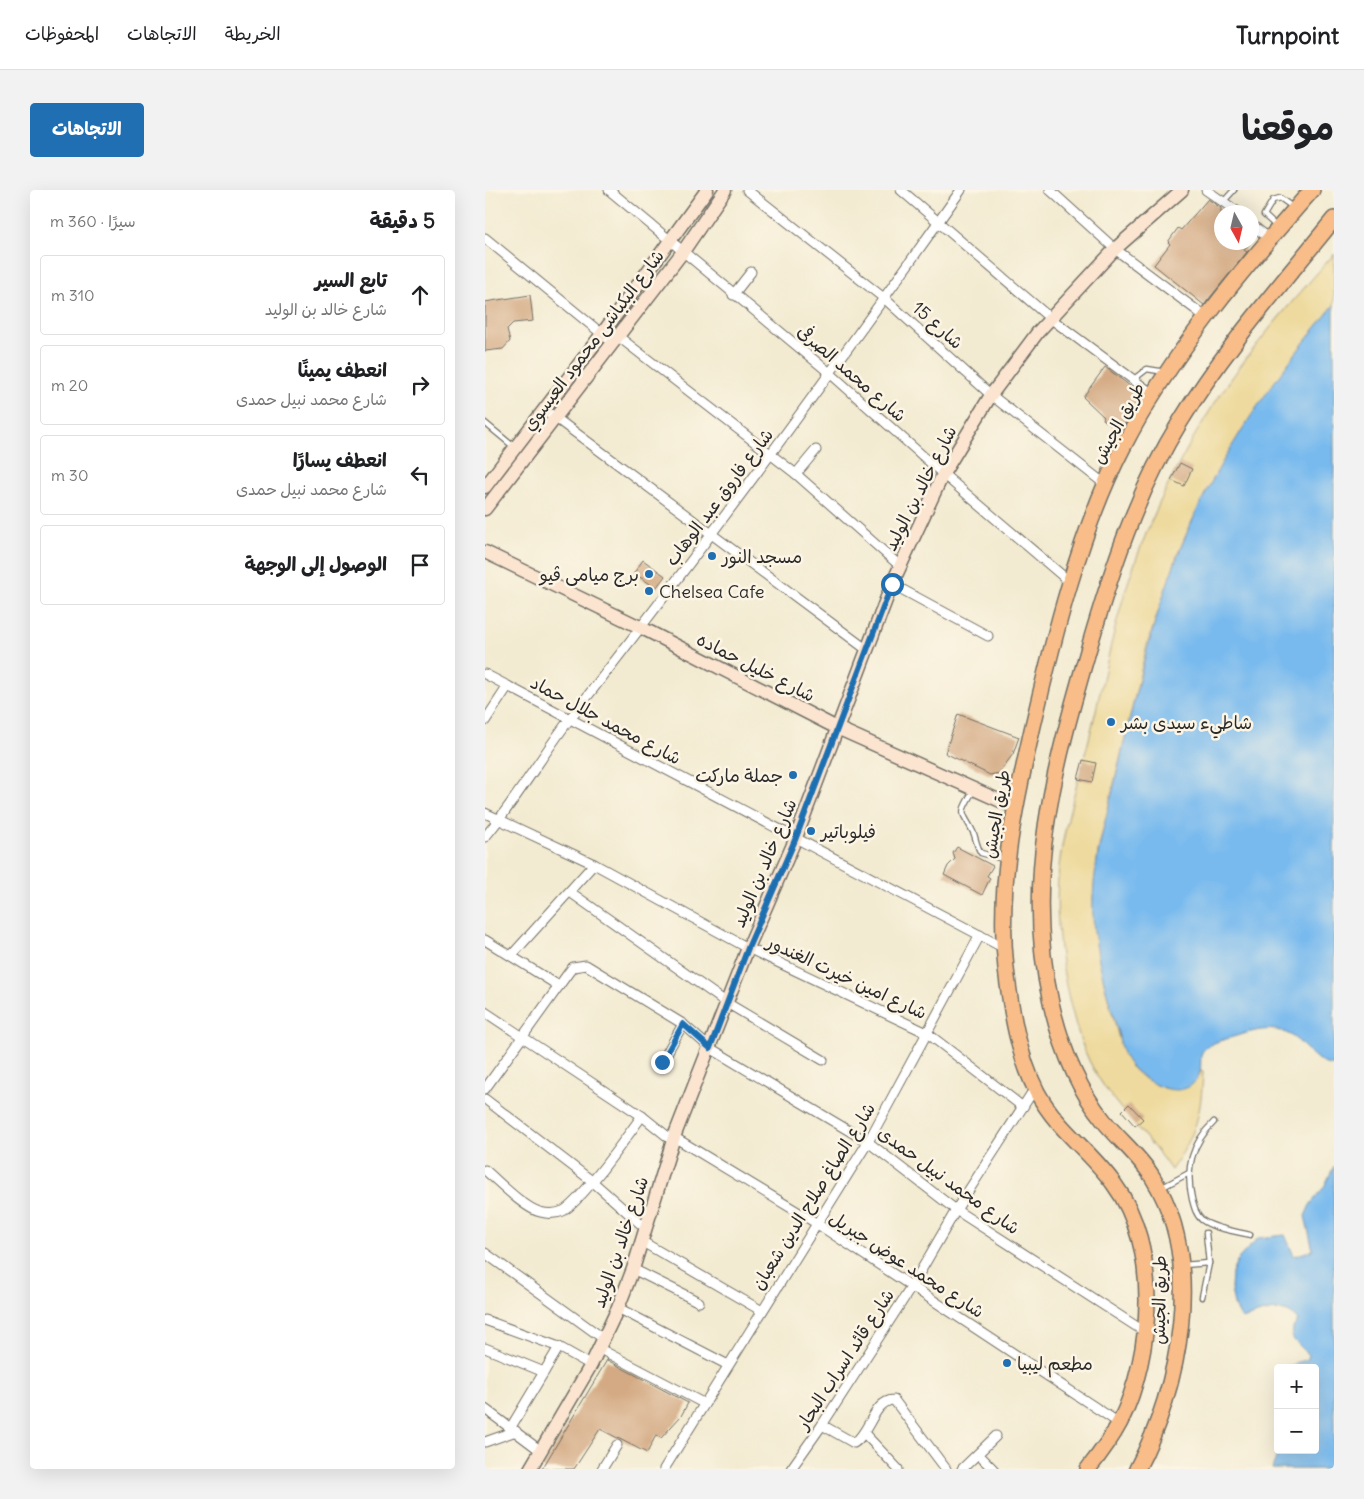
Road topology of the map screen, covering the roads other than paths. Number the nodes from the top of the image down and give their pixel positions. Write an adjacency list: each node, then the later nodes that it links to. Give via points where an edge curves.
1 (609, 190): 20 (street, شارع محمد الصرفى)
2 (707, 190): 20 (street, شارع البكباشى محمود العيسوي)
3 (725, 190): 22 (street, شارع البكباشى محمود العيسوي)
4 (747, 190): 25 (street, شارع 15)
5 (901, 190): 16 (street)
6 (961, 190): 16 (street, شارع فاروق عبد الوهاب)
7 (1050, 190): 21 (street)
8 (1183, 190): 21 (street, شارع خالد بن الوليد)
9 (1206, 190): 12 (street)
10 (1234, 190): 12 (lane)
11 (1312, 190): 14 (highway, طريق الجيش)
12 (1224, 201): 13 (street)
13 (1229, 205)
14 (1295, 208): 18 (highway, طريق الجيش); 18 (lane, via 1280,198 1273,200 1264,214)
15 (1334, 219): 93 (highway, طريق الجيش, via 1229,349 1179,423 1148,480 1103,599 1049,802 1039,915 1044,966 1056,1023 1068,1061 1084,1093 1104,1122 1141,1161)
16 (940, 221): 25 (street, شارع فاروق عبد الوهاب); 26 (street)
17 (1259, 227): 18 (street)
18 (1274, 234): 27 (highway, طريق الجيش)
19 (485, 238): 28 (street)
20 (670, 243): 22 (street, شارع محمد الصرفى); 28 (street, شارع البكباشى محمود العيسوي)
21 (1115, 250): 26 (street, شارع خالد بن الوليد); 27 (street)
22 (682, 253): 24 (street, شارع محمد الصرفى); 29 (street, شارع البكباشى محمود العيسوي)
23 (751, 272): 24 (street)
24 (733, 295): 31 (street, شارع محمد الصرفى)
25 (885, 299): 31 (street, شارع فاروق عبد الوهاب); 34 (street, شارع 15)
26 (1050, 318): 32 (street); 34 (street, شارع خالد بن الوليد)
27 (1207, 318): 30 (highway, طريق الجيش)
28 (602, 334): 29 (street); 35 (street, شارع البكباشى محمود العيسوي)
29 (616, 340): 36 (street, شارع البكباشى محمود العيسوي); 40 (street)
30 (1168, 373): 32 (lane, via 1150,368); 33 (highway, طريق الجيش)
31 (831, 374): 40 (street, شارع فاروق عبد الوهاب); 42 (street, شارع محمد الصرفى)
32 (1134, 379): 33 (street)
33 (1154, 394): 43 (highway, طريق الجيش, via 1123,446)
34 (991, 395): 42 (street, شارع خالد بن الوليد); 43 (street, شارع 15)
35 (545, 410): 36 (street); 38 (street, شارع البكباشى محمود العيسوي)
36 (556, 419): 45 (street, شارع البكباشى محمود العيسوي); 46 (street)
37 (485, 423): 38 (lane)
38 (515, 447): 44 (street, شارع البكباشى محمود العيسوي)
39 (815, 450): 41 (street)
40 (771, 454): 41 (street); 46 (street, شارع فاروق عبد الوهاب)
41 (796, 474): 48 (street)
42 (943, 474): 48 (street, شارع خالد بن الوليد); 49 (street, شارع محمد الصرفى)
43 (1106, 485): 49 (highway, طريق الجيش)
44 (485, 487)
45 (485, 509)
46 (710, 534): 51 (street, شارع فاروق عبد الوهاب); 53 (street)
47 (485, 552): 51 (street, شارع خليل حماده)
48 (900, 566): 50 (street, شارع خالد بن الوليد)
49 (1071, 583): 60 (highway, طريق الجيش)
50 (892, 584): 52 (street); 53 (street, شارع خالد بن الوليد)
51 (642, 628): 56 (street, شارع فاروق عبد الوهاب); 58 (street, شارع خليل حماده)
52 (988, 636)
53 (866, 649): 58 (street, شارع خالد بن الوليد)
54 (485, 674): 55 (street, شارع محمد جلال حماد)
55 (508, 686): 56 (street, شارع محمد جلال حماد); 57 (street)
56 (570, 719): 62 (street, شارع فاروق عبد الوهاب); 64 (street, شارع محمد جلال حماد)
57 (485, 721)
58 (837, 728): 59 (street, شارع خليل حماده); 64 (street, شارع خالد بن الوليد)
59 (975, 788): 60 (street, شارع خليل حماده); 65 (lane, via 963,807 963,818 972,830 981,853)
60 (1014, 807): 65 (highway, طريق الجيش)
61 (485, 813): 62 (street, شارع امين خيرت الغندور)
62 (499, 820): 63 (street, شارع فاروق عبد الوهاب); 66 (street, شارع امين خيرت الغندور)
63 (485, 837)
64 (795, 840): 68 (street, شارع محمد جلال حماد); 70 (street, شارع خالد بن الوليد)
65 (1006, 860): 71 (highway, طريق الجيش)
66 (594, 864): 67 (street); 70 (street, شارع امين خيرت الغندور)
67 (570, 892): 72 (street); 74 (street)
68 (980, 935): 71 (street, شارع محمد جلال حماد); 77 (street, شارع الصاغ صلاح الدين شعبان)
69 (485, 940): 72 (street)
70 (748, 948): 74 (street, شارع خالد بن الوليد); 77 (street, شارع امين خيرت الغندور)
71 (1004, 948): 82 (highway, طريق الجيش, via 1017,1036)
72 (511, 956): 73 (street)
73 (559, 986): 76 (street, شارع محمد نبيل حمدى, via 573,967 586,965); 78 (street)
74 (727, 1003): 79 (street, شارع خالد بن الوليد); 80 (street)
75 (485, 1012): 78 (street, شارع محمد عوض جبريل)
76 (683, 1024): 79 (street, شارع محمد نبيل حمدى); 81 (street)
77 (927, 1033): 85 (street, شارع امين خيرت الغندور); 89 (street, شارع الصاغ صلاح الدين شعبان)
78 (524, 1037): 83 (street); 86 (street, شارع محمد عوض جبريل)
79 (710, 1048): 88 (street, شارع خالد بن الوليد); 89 (street, شارع محمد نبيل حمدى)
80 (823, 1060)
81 (662, 1062)
82 (1035, 1088): 85 (street, شارع قائد اسراب البحار); 109 (highway, طريق الجيش, via 1061,1128 1116,1185 1130,1212 1145,1267)
83 (485, 1089)
84 (485, 1099): 92 (street)
85 (1023, 1107): 94 (street, شارع قائد اسراب البحار)
86 (642, 1116): 88 (street, شارع محمد عوض جبريل); 92 (street)
87 (1214, 1122): 91 (lane, via 1196,1145)
88 (673, 1139): 95 (street, شارع محمد عوض جبريل); 97 (street, شارع خالد بن الوليد)
89 (869, 1142): 94 (street, شارع محمد نبيل حمدى); 95 (street, شارع الصاغ صلاح الدين شعبان)
90 (485, 1170): 92 (street, via 530,1207 551,1214 571,1206)
91 (1189, 1173): 93 (lane); 98 (lane, via 1199,1218)
92 (592, 1181): 97 (street)
93 (1159, 1189): 101 (highway, طريق الجيش, via 1174,1226)
94 (956, 1210): 103 (street, شارع قائد اسراب البحار); 109 (street, شارع محمد نبيل حمدى)
95 (816, 1223): 103 (street, شارع محمد عوض جبريل); 107 (street, شارع الصاغ صلاح الدين شعبان)
96 (1206, 1233): 100 (lane)
97 (643, 1235): 102 (street, شارع خالد بن الوليد); 107 (street)
98 (1250, 1235)
99 (485, 1253): 110 (street)
100 (1209, 1263): 101 (lane); 104 (lane)
101 (1180, 1265): 136 (highway, طريق الجيش, via 1180,1324 1174,1368 1163,1410)
102 (633, 1269): 105 (street); 106 (street, شارع خالد بن الوليد)
103 (912, 1286): 118 (street, شارع محمد عوض جبريل); 119 (street, شارع قائد اسراب البحار)
104 (1202, 1297)
105 (699, 1302)
106 (618, 1308): 110 (street, شارع خالد بن الوليد); 114 (street)
107 (762, 1310): 114 (street, شارع الصاغ صلاح الدين شعبان)
108 (485, 1320): 111 (street)
109 (1145, 1332): 118 (highway, طريق الجيش, via 1139,1369)
110 (602, 1344): 113 (street, شارع خالد بن الوليد); 116 (street)
111 (559, 1347): 113 (street); 115 (street)
112 (485, 1348): 115 (street)
113 (591, 1365): 125 (street, شارع خالد بن الوليد)
114 (728, 1365): 116 (street, شارع الصاغ صلاح الدين شعبان)
115 (544, 1372): 120 (street)
116 (703, 1404): 129 (street, شارع الصاغ صلاح الدين شعبان)
117 (485, 1409): 120 (street)
118 (1119, 1424): 135 (highway, طريق الجيش)
119 (822, 1426): 121 (street, via 849,1442 858,1440); 130 (street, شارع قائد اسراب البحار)
120 (513, 1429): 123 (street); 125 (street)
121 (864, 1433): 131 (street); 132 (street, via 880,1407 894,1400)
122 (996, 1436): 126 (street)
123 (485, 1442)
124 (617, 1445): 128 (street)
125 (541, 1451): 127 (street, شارع خالد بن الوليد)
126 (978, 1454): 133 (street); 134 (street)
127 (530, 1469)
128 (603, 1469)
129 (664, 1469)
130 (791, 1469)
131 (898, 1469)
132 (946, 1469)
133 (962, 1469)
134 (993, 1469)
135 (1088, 1469)
136 (1137, 1469)

